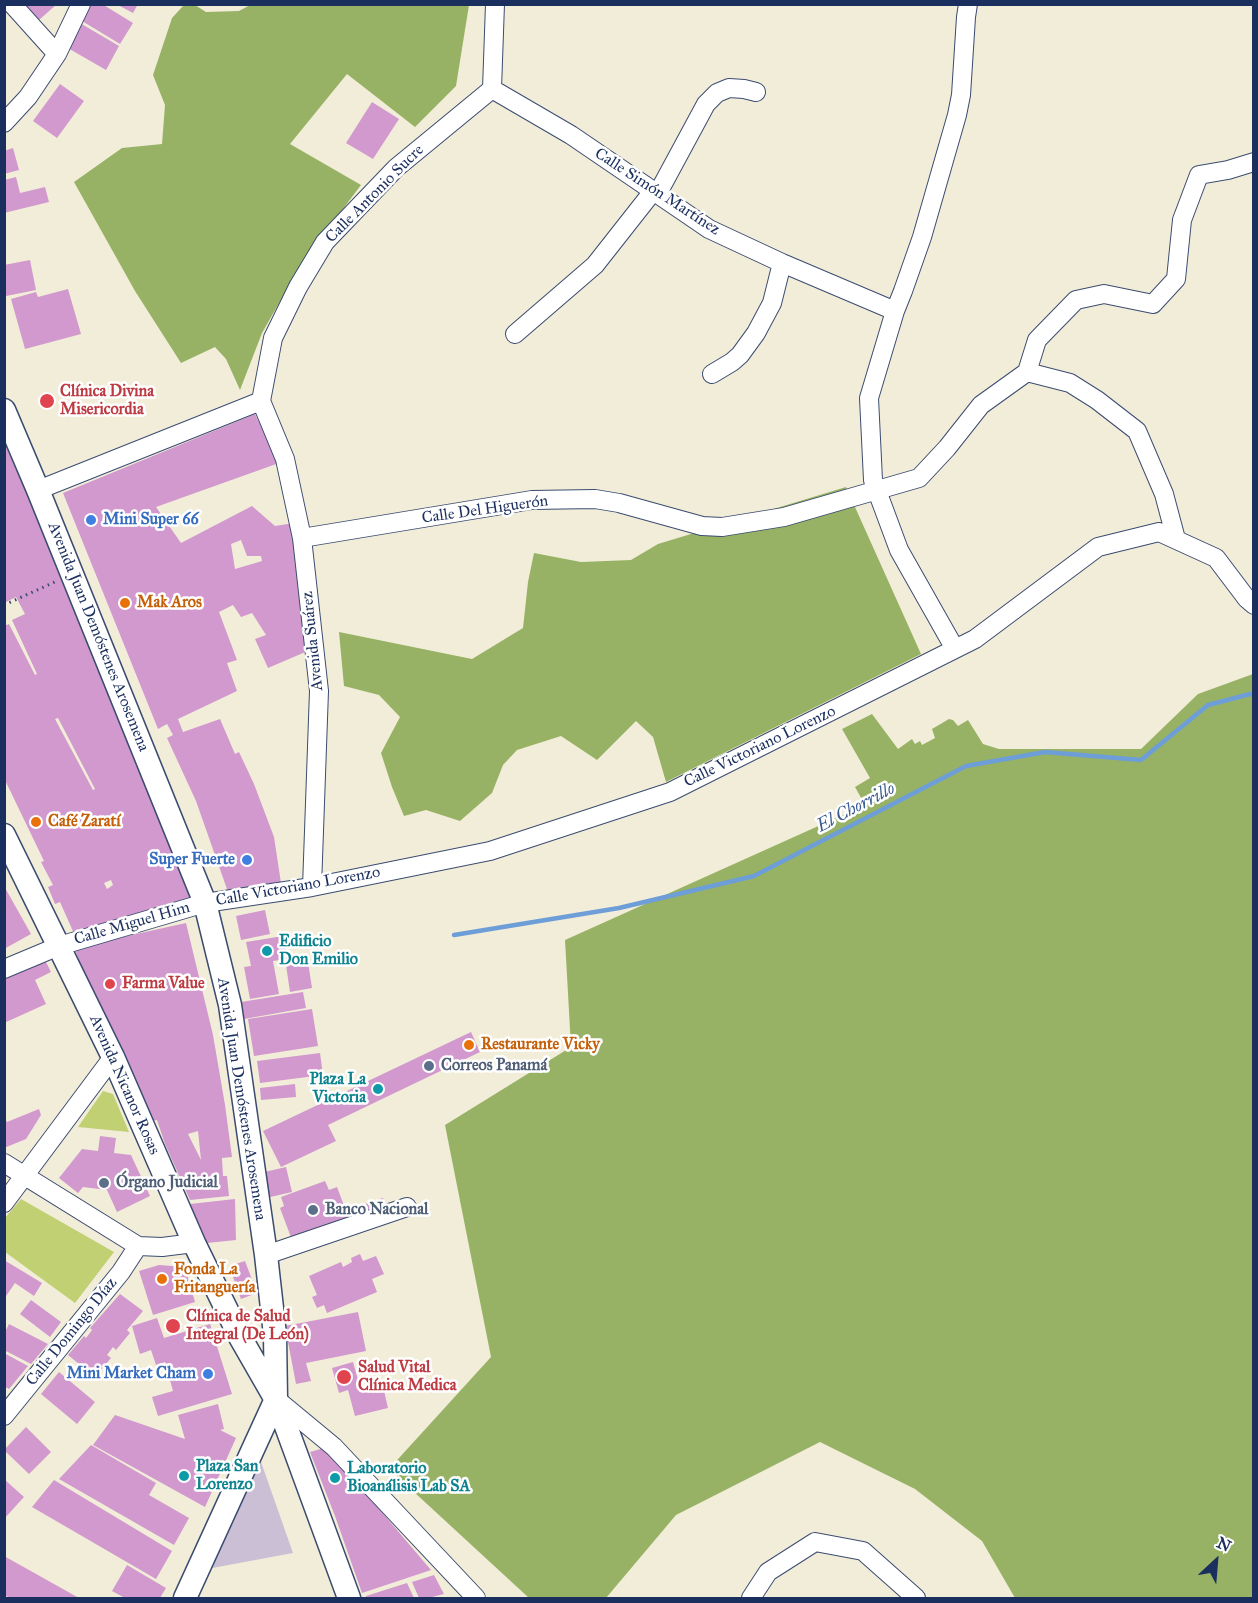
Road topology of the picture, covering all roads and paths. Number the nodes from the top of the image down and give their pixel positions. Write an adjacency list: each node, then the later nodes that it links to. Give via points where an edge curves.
1 (12, 4): 5 (street)
2 (81, 4): 5 (street)
3 (495, 4): 6 (street)
4 (968, 4): 12 (street, via 957,115 922,237)
5 (57, 54): 8 (street)
6 (492, 89): 10 (street, Calle Simón Martínez, via 571,135); 16 (street, Calle Antonio Sucre, via 396,168 325,242 273,338)
7 (756, 92): 10 (street, via 729,88 706,104)
8 (4, 123)
9 (1254, 162): 14 (street, via 1199,176 1182,220 1176,279 1153,304 1104,294 1076,300 1037,340)
10 (656, 192): 11 (street, Calle Simón Martínez, via 709,229); 13 (street, via 596,265)
11 (782, 263): 12 (street, Calle Simón Martínez); 15 (street, via 772,303 756,333 740,355)
12 (895, 310): 19 (street, via 869,398 873,480)
13 (515, 334)
14 (1027, 372): 19 (street, Calle Del Higuerón, via 981,405 919,477); 21 (street, via 1070,383 1137,431 1164,494)
15 (712, 374)
16 (261, 400): 18 (street); 20 (street, Avenida Suárez, via 285,459)
17 (4, 410): 18 (main road, Avenida Juan Demóstenes Arosemena)
18 (38, 490): 22 (main road, Avenida Juan Demóstenes Arosemena)
19 (877, 491): 20 (street, Calle Del Higuerón, via 784,517 722,527 702,526 619,503 532,500); 25 (street, via 899,550)
20 (302, 538): 27 (street, Avenida Suárez, via 319,691)
21 (1176, 539): 24 (street, Calle Victoriano Lorenzo, via 1216,558); 25 (street, Calle Victoriano Lorenzo, via 1159,532 1098,547 975,639)
22 (72, 574): 23 (path); 28 (main road, Avenida Juan Demóstenes Arosemena)
23 (4, 605)
24 (1254, 605)
25 (955, 649): 27 (street, Calle Victoriano Lorenzo, via 670,792 490,850)
26 (4, 835): 29 (main road, Avenida Nicanor Rosas)
27 (312, 887): 28 (street, Calle Victoriano Lorenzo)
28 (205, 903): 29 (street, Calle Miguel Him); 38 (main road, Avenida Juan Demóstenes Arosemena, via 230,1005)
29 (59, 946): 30 (street, Calle Miguel Him); 31 (main road, Avenida Nicanor Rosas)
30 (4, 969)
31 (113, 1056): 33 (street); 36 (main road, Avenida Nicanor Rosas)
32 (4, 1163): 33 (street)
33 (24, 1175): 34 (street); 37 (street)
34 (4, 1203)
35 (407, 1207): 38 (street)
36 (194, 1243): 37 (street); 39 (main road, Avenida Nicanor Rosas, via 240,1337)
37 (138, 1246): 40 (street, Calle Domingo Díaz)
38 (266, 1255): 39 (main road, Avenida Juan Demóstenes Arosemena, via 275,1335)
39 (276, 1399): 41 (main road); 42 (main road, Avenida Juan Demóstenes Arosemena); 43 (street, via 334,1447)
40 (4, 1416)
41 (185, 1599)
42 (349, 1599)
43 (476, 1599)
44 (751, 1599): 45 (street, via 768,1572 815,1542 863,1551)
45 (916, 1599)

